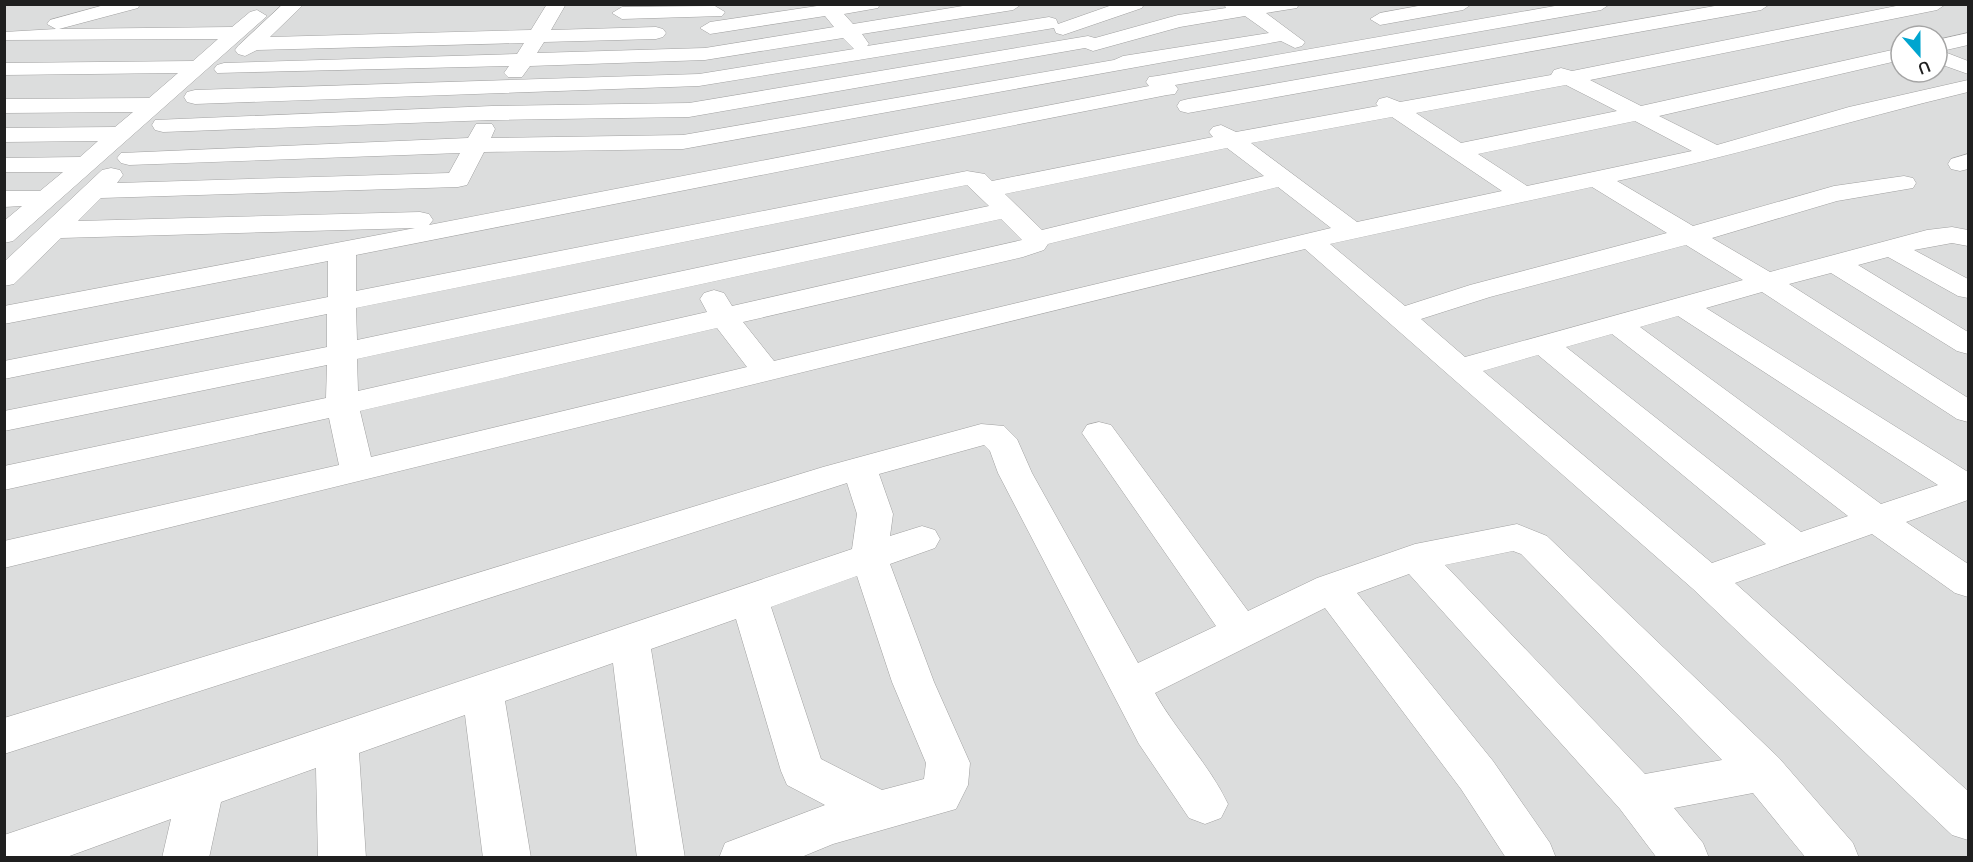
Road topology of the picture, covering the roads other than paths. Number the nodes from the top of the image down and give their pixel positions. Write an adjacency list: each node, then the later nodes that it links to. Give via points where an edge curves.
1 (871, 4): 9 (street)
2 (1015, 4): 24 (street); 28 (street)
3 (1165, 4): 20 (street)
4 (1290, 4): 11 (street)
5 (1463, 4): 12 (street)
6 (1601, 4): 25 (street)
7 (1761, 4): 22 (street)
8 (1937, 4): 21 (street)
9 (827, 8): 26 (street); 28 (street)
10 (1119, 8): 24 (street); 27 (street)
11 (1242, 8): 20 (street); 30 (street)
12 (1438, 9): 23 (street); 25 (street)
13 (1633, 9): 22 (street)
14 (1814, 9): 21 (street)
15 (136, 10): 17 (street); 31 (street)
16 (296, 13): 17 (street)
17 (268, 14): 32 (street)
18 (599, 14): 26 (street)
19 (551, 17): 26 (street); 32 (street); 42 (street)
20 (1200, 18): 27 (street)
21 (1845, 21): 34 (street); 39 (street)
22 (1662, 22): 39 (street); 40 (street)
23 (1357, 24)
24 (1056, 26): 38 (street); 41 (street)
25 (1470, 27): 35 (street); 40 (street)
26 (703, 28): 28 (street); 42 (street); 53 (street)
27 (1147, 29): 38 (street)
28 (849, 32): 41 (street)
29 (92, 36): 31 (street); 32 (street); 46 (street)
30 (1287, 36): 35 (street); 44 (street)
31 (8, 37)
32 (244, 38): 45 (street); 49 (street)
33 (1968, 39): 37 (street)
34 (1889, 40)
35 (1311, 43): 52 (street); 55 (street)
36 (1889, 43): 54 (street)
37 (1949, 43)
38 (1090, 44): 44 (street); 50 (street)
39 (1721, 49): 51 (street); 54 (street)
40 (1512, 50): 51 (street); 52 (street)
41 (868, 53): 50 (street); 53 (street)
42 (524, 60): 49 (street); 57 (street)
43 (1949, 61): 47 (street)
44 (1125, 63): 55 (street); 59 (street)
45 (196, 67): 46 (street); 67 (street)
46 (43, 68): 48 (street)
47 (1968, 68)
48 (4, 69)
49 (224, 69): 58 (street)
50 (887, 76): 59 (street); 62 (street)
51 (1569, 78): 63 (street); 66 (street)
52 (1350, 79): 61 (street); 63 (street)
53 (699, 80): 57 (street); 62 (street)
54 (1789, 80): 64 (street); 66 (street)
55 (1162, 85): 61 (street); 70 (street)
56 (1968, 86): 64 (street)
57 (506, 87): 58 (street); 65 (street)
58 (195, 97): 67 (street)
59 (911, 100): 70 (street); 72 (street)
60 (4, 106): 67 (street)
61 (1188, 106): 71 (street)
62 (689, 110): 65 (street); 72 (street)
63 (1397, 111): 71 (street); 74 (street)
64 (1857, 112): 75 (street)
65 (492, 113): 67 (street); 73 (street)
66 (1637, 114): 74 (street); 75 (street)
67 (158, 115): 68 (street); 76 (street)
68 (120, 134): 69 (street); 77 (street)
69 (4, 135)
70 (939, 135): 82 (street); 84 (street)
71 (1232, 140): 79 (street); 84 (street)
72 (683, 142): 73 (street); 82 (street)
73 (476, 145): 76 (street); 88 (street)
74 (1456, 151): 85 (street)
75 (1714, 153): 80 (street)
76 (129, 158): 83 (street)
77 (87, 164): 78 (street); 86 (street)
78 (4, 165)
79 (1285, 178): 89 (street); 95 (street)
80 (1596, 179): 85 (street); 92 (street)
81 (1904, 183): 92 (street, via 1834,194)
82 (668, 188): 88 (street); 90 (street)
83 (95, 191): 88 (street); 93 (street)
84 (989, 193): 90 (street, via 967,178); 95 (street); 101 (street)
85 (1521, 193): 89 (street)
86 (46, 198): 87 (street); 91 (street)
87 (4, 199)
88 (446, 208): 93 (street); 99 (street)
89 (1352, 231): 96 (street)
90 (687, 234): 101 (street); 105 (street)
91 (4, 235)
92 (1690, 235): 103 (street); 109 (street)
93 (43, 238): 98 (street); 102 (street)
94 (1968, 238): 97 (street, via 1952,235)
95 (1036, 239): 108 (street, via 1035,244 1013,251)
96 (1310, 240): 109 (street); 116 (street)
97 (1891, 248): 100 (street); 104 (street)
98 (4, 249)
99 (342, 251): 105 (street); 107 (street)
100 (1834, 263): 103 (street); 112 (street)
101 (701, 276): 108 (street); 113 (street)
102 (4, 278)
103 (1766, 282): 106 (street); 118 (street)
104 (1968, 290)
105 (342, 301): 113 (street); 115 (street)
106 (1681, 305): 110 (street); 124 (street)
107 (4, 315)
108 (723, 316): 116 (street); 117 (street)
109 (1399, 316): 114 (street)
110 (1616, 323): 111 (street); 125 (street)
111 (1543, 344): 114 (street); 127 (street)
112 (1968, 345)
113 (341, 353): 117 (street); 119 (street)
114 (1459, 368): 131 (street)
115 (4, 370)
116 (768, 372): 122 (street)
117 (342, 405): 122 (street); 123 (street)
118 (1968, 412)
119 (4, 421)
120 (1099, 433): 135 (street)
121 (860, 469): 129 (street, via 875,514); 137 (street, via 992,434 1005,447 1015,473); 139 (street)
122 (358, 472): 128 (street)
123 (4, 478)
124 (1968, 488): 125 (street)
125 (1876, 519): 127 (street); 132 (street)
126 (922, 539): 129 (street)
127 (1796, 548): 131 (street)
128 (4, 555)
129 (869, 557): 134 (street); 145 (street, via 913,682 948,763 946,785 940,795)
130 (1415, 557): 133 (street); 141 (street, via 1517,537 1527,540); 143 (street)
131 (1706, 579): 146 (street)
132 (1968, 583)
133 (1331, 588): 135 (street); 153 (street, via 1477,775)
134 (749, 599): 136 (street); 145 (street, via 803,771)
135 (1242, 632): 137 (street)
136 (630, 640): 138 (street); 151 (street)
137 (1130, 686): 144 (street, via 1167,752)
138 (483, 691): 140 (street); 150 (street)
139 (4, 736)
140 (337, 742): 142 (street); 149 (street)
141 (1763, 772): 143 (street); 155 (street)
142 (202, 788): 147 (street); 148 (street)
143 (1636, 795): 154 (street)
144 (1205, 804)
145 (878, 811): 152 (street, via 830,824)
146 (1968, 820)
147 (15, 855)
148 (185, 858)
149 (342, 858)
150 (507, 858)
151 (661, 858)
152 (742, 858)
153 (1533, 858)
154 (1686, 858)
155 (1836, 858)

